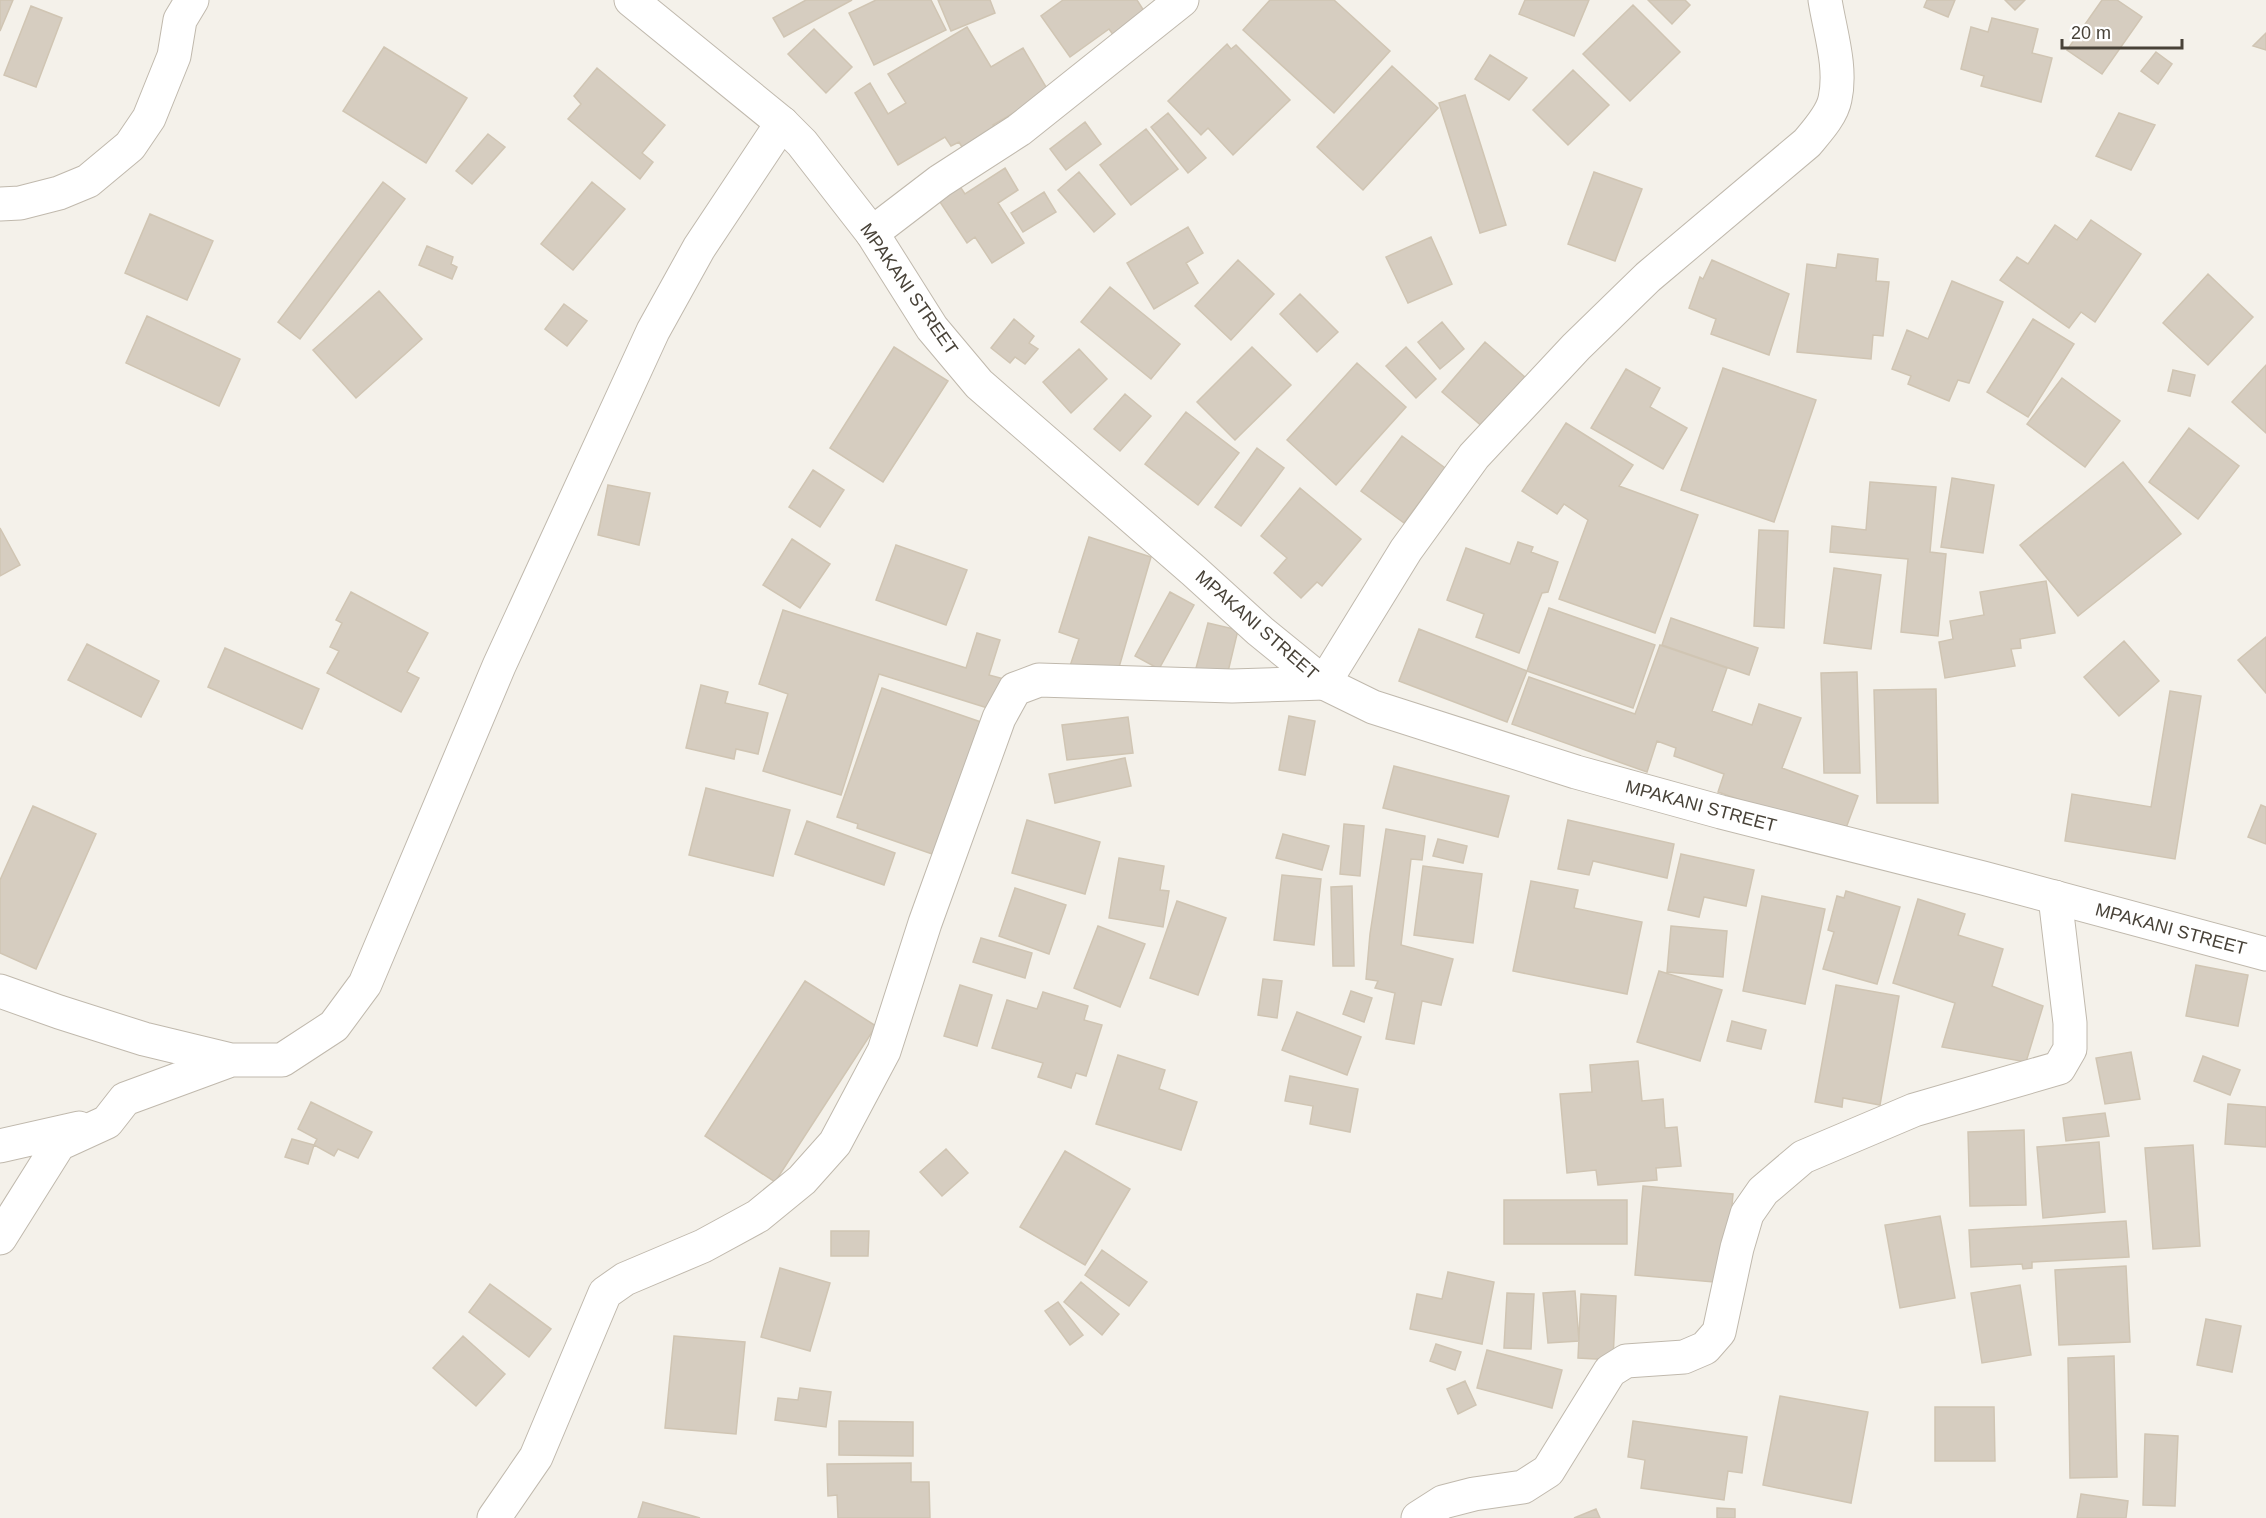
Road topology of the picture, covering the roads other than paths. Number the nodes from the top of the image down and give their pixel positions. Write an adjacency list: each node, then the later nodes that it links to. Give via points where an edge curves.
1 (192, 0): 6 (street, via 180,20 174,56 149,117 130,146 88,181 59,193)
2 (631, 0): 5 (street, MPAKANI STREET)
3 (1182, 0): 7 (street, via 1019,130 940,181)
4 (1825, 0): 8 (street, via 1838,72 1835,101 1824,123 1807,143 1648,277 1474,456 1406,550)
5 (782, 123): 7 (street, MPAKANI STREET); 14 (street, via 699,248 652,331 499,666 365,984 334,1026 305,1047 282,1060)
6 (0, 204)
7 (872, 233): 8 (street, MPAKANI STREET, via 932,328 979,384 1260,631)
8 (1324, 682): 9 (street, MPAKANI STREET, via 1373,706 1576,772); 18 (street, via 1232,686 1040,680 1015,689 999,718 925,923 884,1051 835,1143 802,1180 758,1216 605,1293 536,1457)
9 (2055, 897): 11 (street, MPAKANI STREET); 19 (street, via 2070,1023 2070,1049 2059,1068 1914,1110 1803,1157 1763,1191 1747,1214 1719,1332 1705,1348 1684,1357 1626,1361 1610,1371 1548,1471 1523,1487 1443,1502)
10 (2266, 939): 11 (street)
11 (2227, 944): 12 (street, MPAKANI STREET)
12 (2266, 954)
13 (0, 991): 14 (street, via 144,1039)
14 (231, 1060): 15 (street, via 125,1099)
15 (107, 1122): 16 (street); 17 (street, via 59,1144)
16 (0, 1146)
17 (0, 1238)
18 (494, 1518)
19 (1419, 1518)

